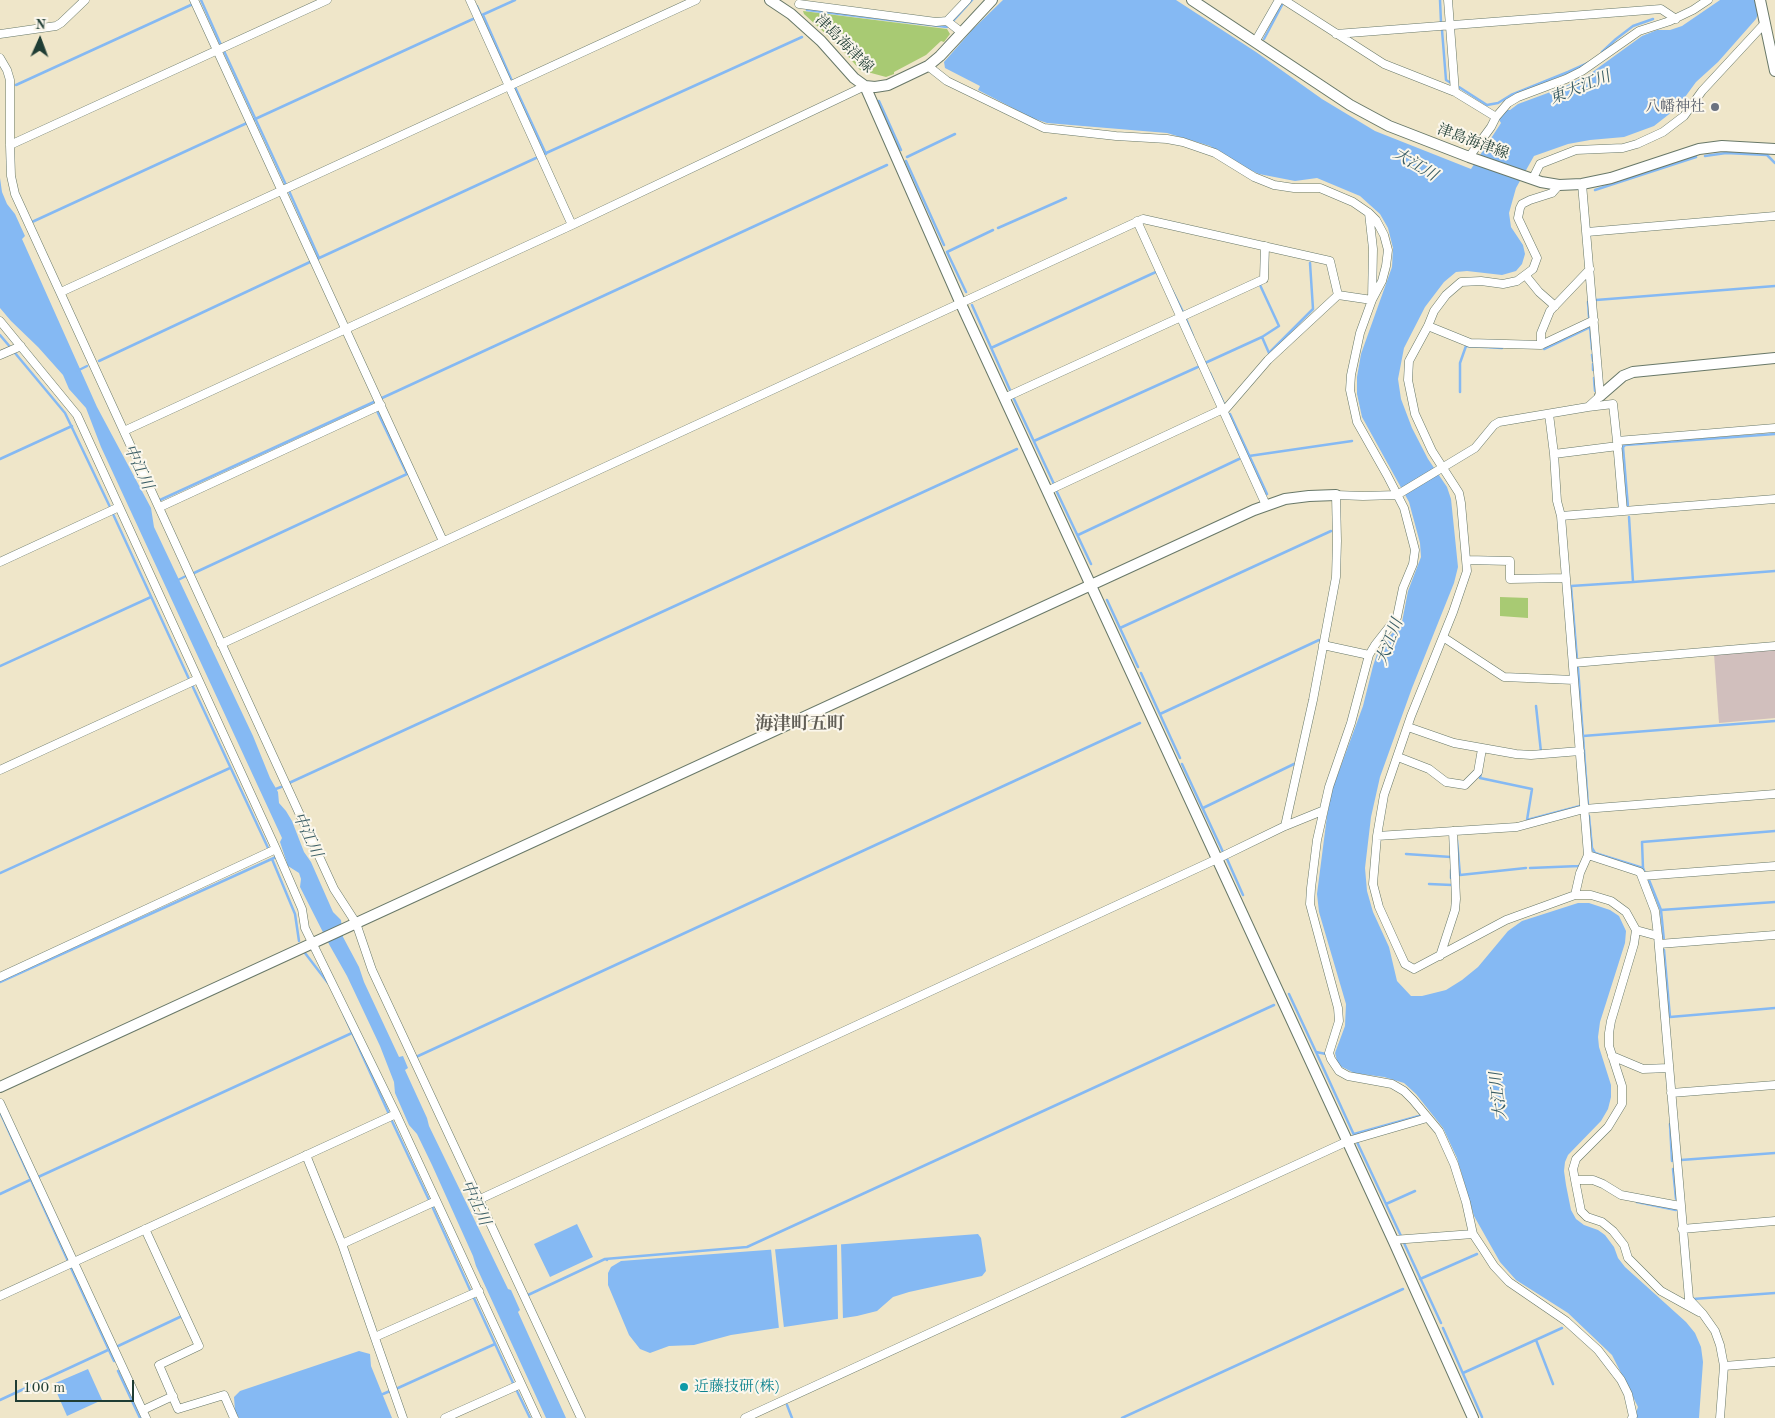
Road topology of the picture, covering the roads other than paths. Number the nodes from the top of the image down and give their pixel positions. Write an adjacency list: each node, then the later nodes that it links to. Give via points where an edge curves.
1 (85, 0): 22 (street, via 56,26)
2 (194, 0): 25 (street)
3 (327, 0): 25 (street)
4 (470, 0): 29 (street)
5 (696, 0): 29 (street)
6 (770, 0): 16 (street, 津島海津線)
7 (967, 0): 19 (street)
8 (992, 0): 21 (street, 津島海津線)
9 (1192, 0): 24 (street, 津島海津線)
10 (1280, 0): 24 (street)
11 (1284, 0): 23 (street)
12 (1448, 0): 20 (street)
13 (1708, 0): 17 (street)
14 (1760, 0): 18 (street)
15 (799, 2): 16 (street); 19 (street)
16 (791, 14): 30 (street, 津島海津線)
17 (1676, 19): 20 (street, via 1661,10); 32 (street, via 1639,31 1582,71 1508,102)
18 (1765, 20): 28 (street); 36 (street, via 1702,90 1684,116 1663,132 1623,148 1576,150 1540,164)
19 (947, 21): 21 (street)
20 (1450, 26): 23 (street); 31 (street)
21 (961, 32): 27 (street, 津島海津線)
22 (0, 34)
23 (1336, 34): 31 (street, via 1384,64)
24 (1255, 42): 35 (street, 津島海津線, via 1350,105 1389,126)
25 (218, 50): 33 (street); 39 (street)
26 (0, 58): 33 (street, via 10,80)
27 (928, 66): 30 (street, 津島海津線, via 888,85); 40 (street, via 947,81 1044,128 1183,142 1215,153 1254,177 1274,185 1320,188)
28 (1775, 66)
29 (509, 86): 39 (street); 43 (street)
30 (865, 86): 43 (street); 51 (street)
31 (1455, 92): 32 (street)
32 (1496, 117): 35 (street)
33 (10, 145): 48 (street, via 15,194)
34 (1775, 149): 38 (street, 津島海津線, via 1722,146 1699,149 1611,178)
35 (1471, 158): 36 (street, 津島海津線)
36 (1532, 176): 37 (street, 津島海津線)
37 (1559, 184): 38 (street, 津島海津線); 47 (street, via 1552,194 1530,200 1520,208 1518,218 1537,258)
38 (1582, 184): 44 (street)
39 (282, 191): 48 (street); 57 (street)
40 (1370, 213): 50 (street); 50 (street, via 1384,235 1388,250 1382,281)
41 (1775, 216): 44 (street)
42 (1137, 221): 45 (street, via 1143,219); 51 (street); 53 (street)
43 (572, 225): 57 (street)
44 (1587, 232): 46 (street)
45 (1265, 246): 49 (street, via 1330,261); 53 (street, via 1264,279)
46 (1590, 268): 52 (street); 54 (street)
47 (1526, 276): 52 (street); 56 (street, via 1502,284 1461,282 1434,311)
48 (61, 292): 69 (street)
49 (1338, 295): 50 (street); 66 (street, via 1268,360)
50 (1372, 300): 74 (street, via 1360,333 1350,390 1357,422)
51 (960, 304): 63 (street); 82 (street)
52 (1555, 306): 58 (street, via 1541,333)
53 (1180, 317): 63 (street); 66 (street)
54 (1594, 320): 58 (street); 62 (street)
55 (0, 321): 59 (street)
56 (1428, 326): 58 (street, via 1470,343); 72 (street, via 1409,361 1408,380 1415,414)
57 (346, 330): 64 (street); 69 (street)
58 (1542, 345)
59 (20, 346): 60 (street); 78 (street, via 77,415)
60 (0, 355)
61 (1775, 358): 62 (street, via 1633,372 1622,376)
62 (1600, 396): 65 (street)
63 (1004, 398): 73 (street)
64 (381, 404): 79 (street); 82 (street)
65 (1588, 407): 67 (street); 70 (street, via 1613,404)
66 (1224, 410): 73 (street); 77 (street)
67 (1549, 414): 71 (street); 72 (street, via 1499,422 1475,448)
68 (1775, 428): 70 (street)
69 (124, 431): 79 (street)
70 (1617, 444): 71 (street); 80 (street)
71 (1554, 454): 81 (street)
72 (1442, 468): 74 (street); 83 (street, via 1459,493)
73 (1047, 492): 86 (street)
74 (1398, 494): 75 (street); 91 (street, via 1415,550 1413,564 1397,617)
75 (1336, 496): 77 (street, via 1285,499); 89 (street, via 1336,577)
76 (1775, 499): 80 (street)
77 (1266, 505): 86 (street)
78 (119, 507): 84 (street); 93 (street)
79 (160, 507): 88 (street)
80 (1623, 511): 81 (street)
81 (1561, 516): 85 (street)
82 (443, 540): 88 (street)
83 (1467, 560): 85 (street, via 1510,561 1510,579); 87 (street, via 1464,583)
84 (0, 562)
85 (1566, 578): 92 (street)
86 (1090, 585): 108 (street); 112 (street)
87 (1443, 637): 94 (street, via 1504,677); 95 (street)
88 (221, 644): 112 (street)
89 (1323, 645): 91 (street); 103 (street)
90 (1775, 646): 92 (street)
91 (1370, 655): 102 (street)
92 (1573, 662): 94 (street)
93 (198, 679): 99 (street); 106 (street)
94 (1574, 680): 97 (street)
95 (1408, 727): 96 (street); 98 (street)
96 (1482, 748): 97 (street, via 1524,755); 98 (street, via 1478,772 1465,785 1446,782 1429,770)
97 (1580, 750): 101 (street)
98 (1398, 757): 105 (street, via 1384,795)
99 (0, 770)
100 (1775, 794): 101 (street)
101 (1584, 809): 104 (street, via 1517,827); 107 (street)
102 (1322, 811): 103 (street); 126 (street, via 1310,904 1338,1008 1339,1021 1331,1059 1339,1071 1348,1076 1392,1084 1404,1091)
103 (1285, 826): 108 (street)
104 (1453, 831): 105 (street); 117 (street, via 1455,910)
105 (1377, 836): 117 (street, via 1373,884 1379,907 1405,964 1414,969)
106 (276, 849): 116 (street, via 302,909); 118 (street)
107 (1588, 855): 110 (street, via 1640,872); 111 (street)
108 (1217, 859): 127 (street); 130 (street)
109 (1775, 866): 110 (street)
110 (1642, 876): 115 (street, via 1655,911)
111 (1575, 895): 113 (street, via 1591,895 1619,906); 117 (street, via 1506,920)
112 (353, 925): 116 (street); 130 (street)
113 (1636, 930): 115 (street); 119 (street, via 1611,1020 1609,1046)
114 (1775, 936): 115 (street)
115 (1659, 940): 120 (street)
116 (312, 944): 122 (street); 125 (street)
117 (1440, 956)
118 (0, 977)
119 (1612, 1056): 120 (street, via 1643,1069); 129 (street, via 1622,1086 1622,1104 1608,1127 1576,1159)
120 (1669, 1068): 123 (street)
121 (1775, 1085): 123 (street)
122 (0, 1087)
123 (1671, 1093): 132 (street)
124 (0, 1103): 139 (street)
125 (396, 1114): 128 (street); 131 (street)
126 (1427, 1118): 127 (street); 136 (street, via 1439,1131 1454,1164)
127 (1348, 1142): 137 (street); 155 (street)
128 (306, 1155): 134 (street); 138 (street)
129 (1575, 1180): 132 (street, via 1593,1180 1621,1195); 142 (street, via 1581,1211 1613,1231 1624,1245 1628,1258 1661,1291)
130 (478, 1200): 154 (street)
131 (436, 1201): 138 (street); 140 (street)
132 (1680, 1206): 135 (street)
133 (1775, 1222): 135 (street)
134 (145, 1229): 139 (street); 147 (street, via 199,1346 158,1364)
135 (1682, 1229): 142 (street, via 1689,1298)
136 (1473, 1234): 137 (street); 157 (street, via 1509,1282 1566,1321 1598,1350 1628,1394)
137 (1393, 1240): 156 (street)
138 (342, 1244): 143 (street)
139 (74, 1262): 141 (street); 148 (street)
140 (479, 1292): 143 (street); 146 (street)
141 (0, 1296)
142 (1703, 1314): 145 (street, via 1715,1331)
143 (375, 1338): 151 (street)
144 (1775, 1362): 145 (street)
145 (1724, 1366): 158 (street)
146 (521, 1384): 152 (street); 153 (street)
147 (173, 1396): 148 (street); 150 (street, via 178,1409 224,1395)
148 (143, 1410): 149 (street)
149 (146, 1418)
150 (234, 1418)
151 (403, 1418)
152 (445, 1418)
153 (537, 1418)
154 (580, 1418)
155 (745, 1418)
156 (1472, 1418)
157 (1632, 1418)
158 (1720, 1418)

